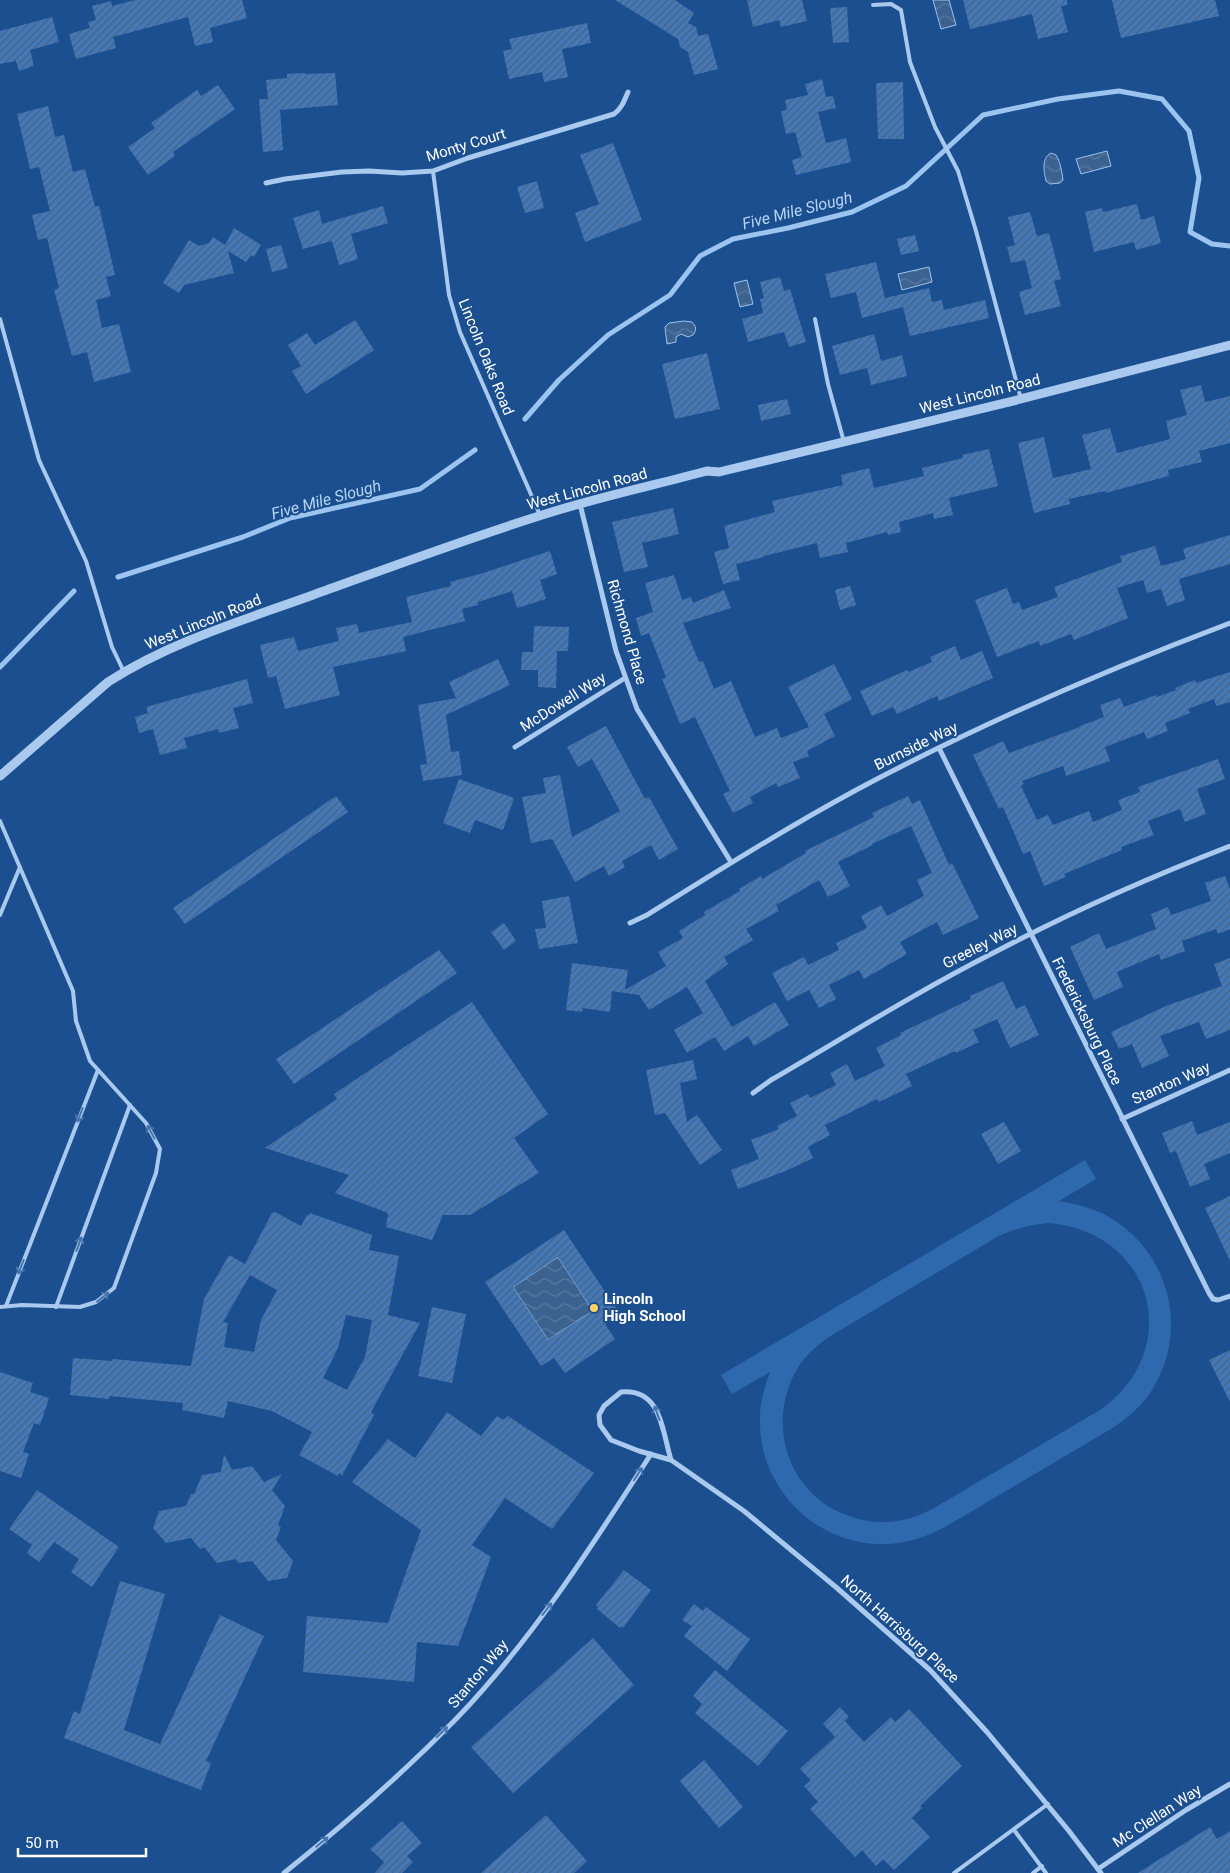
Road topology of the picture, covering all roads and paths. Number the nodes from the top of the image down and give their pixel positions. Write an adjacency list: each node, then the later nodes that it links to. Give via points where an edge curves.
1 (873, 5): 8 (lane, via 891,4 901,10 910,62 935,127 958,171)
2 (628, 92): 3 (street, Monty Court, via 614,114)
3 (433, 171): 4 (street, Monty Court, via 342,172); 11 (lane, Lincoln Oaks Road, via 449,295 460,332)
4 (266, 183)
5 (0, 319): 13 (lane, via 38,460 86,561 112,647)
6 (815, 319): 9 (lane)
7 (1230, 345): 8 (street, West Lincoln Road)
8 (1020, 399): 9 (street, West Lincoln Road)
9 (844, 442): 10 (street, West Lincoln Road, via 720,472 707,471)
10 (580, 504): 11 (street, West Lincoln Road); 14 (street, Richmond Place)
11 (540, 515): 13 (street, West Lincoln Road, via 240,621 162,652)
12 (1230, 623): 16 (street, Burnside Way, via 1063,690)
13 (124, 672): 17 (street, West Lincoln Road, via 108,682)
14 (625, 678): 15 (street, McDowell Way); 20 (street, Richmond Place, via 637,708)
15 (515, 747)
16 (939, 748): 20 (street, Burnside Way); 24 (street, Fredericksburg Place)
17 (0, 776)
18 (0, 820): 21 (lane)
19 (1230, 846): 24 (street, Greeley Way, via 1178,866)
20 (731, 862): 23 (street, Burnside Way)
21 (20, 867): 22 (lane); 25 (lane, via 72,991 76,1021 90,1062)
22 (0, 916)
23 (630, 923)
24 (1030, 934): 27 (street, Greeley Way, via 936,983); 29 (street, Fredericksburg Place)
25 (98, 1070): 28 (lane); 31 (lane, one-way to 31)
26 (1230, 1070): 29 (street, Stanton Way)
27 (753, 1093)
28 (130, 1105): 33 (lane, one-way to 28); 33 (lane, one-way to 28, via 80,1307 96,1302 114,1288 156,1173 160,1149 146,1123)
29 (1122, 1119): 30 (street, Fredericksburg Place, via 1208,1293 1218,1300)
30 (1230, 1296)
31 (6, 1306): 32 (lane); 33 (lane)
32 (0, 1307)
33 (56, 1307)
34 (651, 1454): 35 (street, North Harrisburg Place); 35 (street, North Harrisburg Place, one-way to 34, via 655,1406 638,1393 621,1392 604,1406 599,1415 600,1425 610,1440); 41 (street, Stanton Way, one-way to 34, via 370,1801 473,1700 557,1596)
35 (670, 1460): 37 (street, North Harrisburg Place, via 744,1511 930,1670)
36 (1230, 1784): 40 (street, Mc Clellan Way, via 1186,1810)
37 (1048, 1804): 38 (lane); 40 (street, North Harrisburg Place)
38 (1014, 1830): 39 (lane); 42 (lane)
39 (1042, 1866): 43 (lane); 44 (lane)
40 (1099, 1871)
41 (284, 1873)
42 (954, 1873)
43 (1033, 1873)
44 (1046, 1873)

